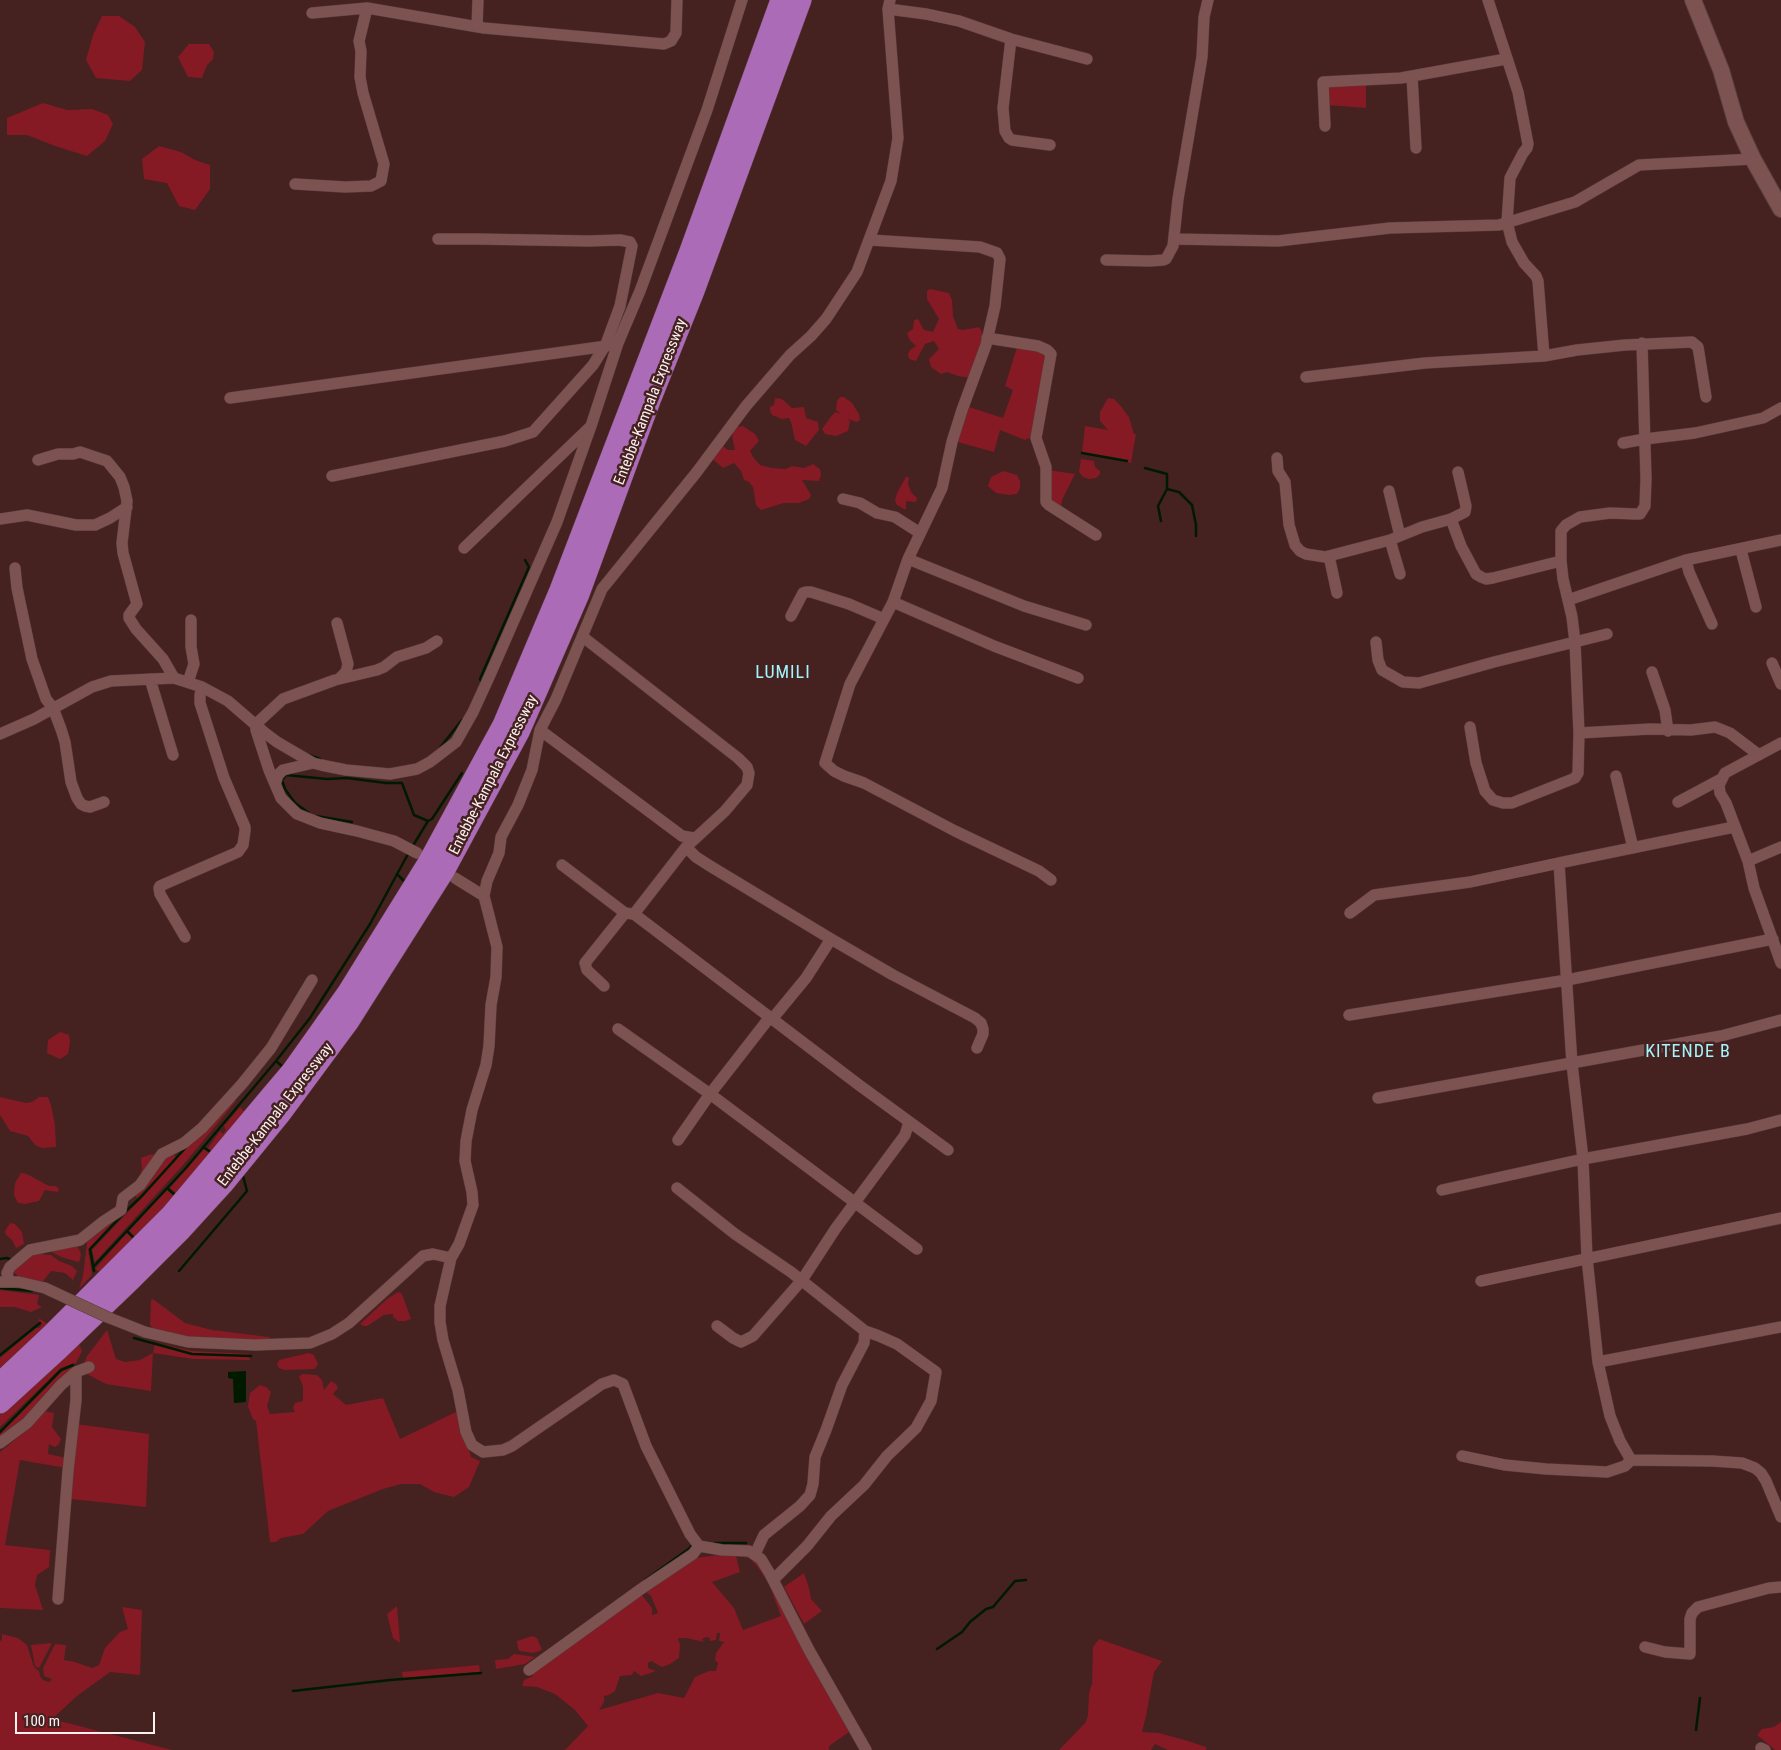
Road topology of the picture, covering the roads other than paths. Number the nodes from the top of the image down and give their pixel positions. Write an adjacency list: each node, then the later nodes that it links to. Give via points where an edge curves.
1 (478, 0): 12 (street)
2 (677, 0): 12 (street, via 676,33 671,41 664,44)
3 (781, 0): 150 (highway, Entebbe-Kampala Expressway, via 560,590 504,725 433,855 348,992 270,1097 171,1215)
4 (801, 0): 151 (highway, Entebbe-Kampala Expressway, via 579,594 519,732 444,871 349,1021 223,1184 131,1280)
5 (1208, 0): 24 (street)
6 (1488, 0): 15 (street)
7 (1693, 0): 20 (street, via 1721,70 1736,122)
8 (739, 1): 29 (street, via 707,110)
9 (889, 4): 13 (street, via 959,21); 26 (street, via 898,138 891,181)
10 (368, 8): 11 (street); 12 (street); 21 (street, via 359,41 360,77 384,164 380,181 371,186 345,187)
11 (312, 12)
12 (477, 27)
13 (1011, 39): 14 (street); 18 (street, via 1003,108 1005,131 1012,140)
14 (1087, 59)
15 (1506, 59): 16 (street); 23 (street, via 1518,92 1528,144 1510,178)
16 (1412, 76): 17 (street, via 1323,82); 19 (street)
17 (1325, 126)
18 (1050, 145)
19 (1416, 148)
20 (1753, 159): 22 (street); 23 (street, via 1639,165 1575,202)
21 (295, 184)
22 (1781, 210)
23 (1507, 222): 24 (street, via 1488,226 1390,228 1278,241); 32 (street, via 1515,248 1538,281)
24 (1174, 239): 27 (street, via 1169,254 1163,260)
25 (438, 240): 31 (street, via 630,242 632,246 620,306)
26 (870, 240): 28 (street, via 980,247 997,253 1000,259 995,306); 72 (street, via 857,272 826,319 746,406 608,580)
27 (1106, 260)
28 (987, 338): 49 (street, via 952,442 942,488); 50 (street, via 1038,346 1051,354 1036,438 1046,467 1046,502)
29 (618, 343): 31 (street); 37 (street)
30 (1642, 344): 32 (street); 34 (street, via 1692,342 1698,347); 38 (street)
31 (604, 347): 35 (street); 43 (street, via 593,365 533,432 504,441)
32 (1544, 356): 33 (street, via 1425,363)
33 (1306, 377)
34 (1706, 397)
35 (230, 398)
36 (1781, 408): 38 (street, via 1763,418 1705,431)
37 (592, 426): 53 (street); 95 (street, via 556,522 490,676 456,742 417,769 390,774)
38 (1644, 439): 39 (street); 58 (street, via 1646,486 1643,510 1640,514 1594,514 1571,521 1562,531)
39 (1623, 443)
40 (1278, 458): 55 (street, via 1295,545 1306,554)
41 (38, 460): 46 (street, via 80,452 107,461 120,477)
42 (1458, 472): 48 (street, via 1466,509)
43 (332, 476)
44 (1389, 490): 51 (street)
45 (843, 499): 49 (street, via 895,517)
46 (126, 507): 47 (street, via 96,525 63,523 27,514); 79 (street, via 122,547 137,606 129,618)
47 (0, 519)
48 (1451, 519): 51 (street); 58 (street, via 1476,574 1486,579)
49 (920, 533): 56 (street)
50 (1096, 535)
51 (1395, 538): 55 (street); 60 (street)
52 (1781, 540): 54 (street)
53 (464, 548)
54 (1741, 550): 57 (street); 64 (street)
55 (1329, 556): 61 (street)
56 (908, 559): 63 (street); 70 (street, via 1024,606)
57 (1686, 560): 62 (street); 69 (street)
58 (1561, 561): 62 (street)
59 (15, 568): 85 (street, via 28,645 36,674)
60 (1400, 574)
61 (1337, 593)
62 (1568, 600): 75 (street)
63 (893, 602): 66 (street); 81 (street)
64 (1756, 607)
65 (791, 616): 66 (street, via 803,593 812,592)
66 (884, 619): 110 (street, via 850,684 825,763 844,776 864,783)
67 (190, 620): 82 (street, via 194,664)
68 (338, 622): 80 (street, via 348,664)
69 (1712, 624)
70 (1086, 625)
71 (1607, 634): 75 (street)
72 (583, 637): 88 (street); 102 (street, via 747,767 747,785 725,811)
73 (437, 640): 80 (street, via 426,648 397,657 377,670)
74 (1376, 642): 75 (street, via 1382,670 1403,682 1419,683)
75 (1575, 642): 90 (street)
76 (1772, 663): 83 (street)
77 (1652, 672): 89 (street, via 1665,710)
78 (150, 678): 79 (street); 85 (street, via 111,681 92,687); 93 (street)
79 (174, 678): 82 (street)
80 (340, 678): 86 (street, via 283,699)
81 (1078, 678)
82 (188, 682): 84 (street)
83 (1781, 684)
84 (202, 687): 86 (street, via 228,701); 114 (street, via 200,703 245,831 243,845 238,852 160,886 160,894)
85 (53, 708): 91 (street); 99 (street, via 65,742 78,801 90,807)
86 (256, 724): 95 (street, via 277,742); 98 (street)
87 (1470, 727): 90 (street, via 1476,764 1485,791 1493,800 1503,803 1512,803 1575,778)
88 (540, 730): 102 (street); 111 (street, via 532,770 501,837 499,853)
89 (1668, 731): 90 (street); 94 (street, via 1715,727 1738,738)
90 (1580, 732)
91 (0, 734)
92 (1781, 743): 94 (street)
93 (173, 755)
94 (1759, 755): 97 (street, via 1725,773)
95 (313, 763): 98 (street, via 283,770)
96 (1616, 776): 104 (street)
97 (1721, 779): 100 (street); 101 (street, via 1720,793)
98 (275, 784): 105 (street, via 281,798 296,814 320,824 394,842)
99 (104, 802)
100 (1678, 802)
101 (1734, 827): 104 (street); 106 (street)
102 (690, 842): 113 (street); 115 (street, via 696,857)
103 (1781, 847): 106 (street)
104 (1632, 848): 107 (street)
105 (417, 853)
106 (1748, 861): 116 (street, via 1754,888)
107 (1559, 863): 112 (street, via 1470,882 1374,895); 119 (street)
108 (562, 865): 113 (street)
109 (455, 878): 111 (street)
110 (1051, 880)
111 (484, 896): 139 (street, via 497,946 496,977 486,1065 466,1141 465,1161 473,1205)
112 (1350, 913)
113 (630, 914): 120 (street, via 585,963 587,970); 122 (street)
114 (186, 937)
115 (832, 939): 122 (street, via 806,978); 125 (street, via 975,1018 983,1029)
116 (1773, 939): 117 (street); 119 (street)
117 (1781, 963)
118 (312, 980): 143 (street, via 271,1048 242,1084 202,1128 184,1143 162,1154 140,1185 123,1198 121,1210 80,1240 30,1250 10,1267)
119 (1567, 980): 121 (street); 126 (street)
120 (604, 986)
121 (1349, 1015)
122 (772, 1018): 127 (street); 130 (street)
123 (1781, 1020): 126 (street, via 1721,1036)
124 (618, 1029): 127 (street)
125 (977, 1048)
126 (1572, 1064): 128 (street); 133 (street)
127 (710, 1094): 131 (street); 136 (street)
128 (1378, 1098)
129 (1781, 1120): 133 (street)
130 (909, 1122): 132 (street); 136 (street, via 905,1135)
131 (678, 1140)
132 (948, 1150)
133 (1583, 1159): 135 (street); 140 (street)
134 (677, 1188): 141 (street, via 734,1234)
135 (1442, 1190)
136 (855, 1202): 138 (street); 141 (street)
137 (1781, 1218): 140 (street)
138 (917, 1249)
139 (451, 1258): 143 (street, bridge, via 433,1254 423,1256 349,1323 332,1334 310,1342 255,1345 188,1342 144,1332 45,1288); 156 (street, via 440,1306 440,1322 466,1432 472,1445 483,1452 512,1446 602,1384 621,1382 626,1387 646,1446)
140 (1587, 1258): 142 (street); 147 (street)
141 (802, 1280): 144 (street, via 746,1340 741,1342); 146 (street)
142 (1480, 1281)
143 (4, 1282)
144 (717, 1326)
145 (1781, 1327): 147 (street)
146 (865, 1331): 157 (street, via 864,1343 842,1385 815,1457 810,1495 764,1535); 158 (street, via 897,1344 936,1372 931,1401 916,1428)
147 (1598, 1362): 154 (street, via 1610,1416)
148 (89, 1367): 149 (street)
149 (76, 1372): 152 (street, via 27,1423); 160 (street)
150 (0, 1383)
151 (0, 1403)
152 (0, 1443)
153 (1462, 1456): 154 (street, via 1505,1465 1607,1472 1625,1466)
154 (1631, 1460): 155 (street, via 1712,1461 1742,1463 1755,1468 1766,1481)
155 (1781, 1518)
156 (699, 1546): 157 (street); 162 (street, via 693,1554)
157 (755, 1554): 158 (street)
158 (773, 1580): 163 (street)
159 (1781, 1587): 161 (street, via 1698,1607 1690,1619 1690,1654)
160 (58, 1599)
161 (1645, 1647)
162 (529, 1670)
163 (866, 1750)

